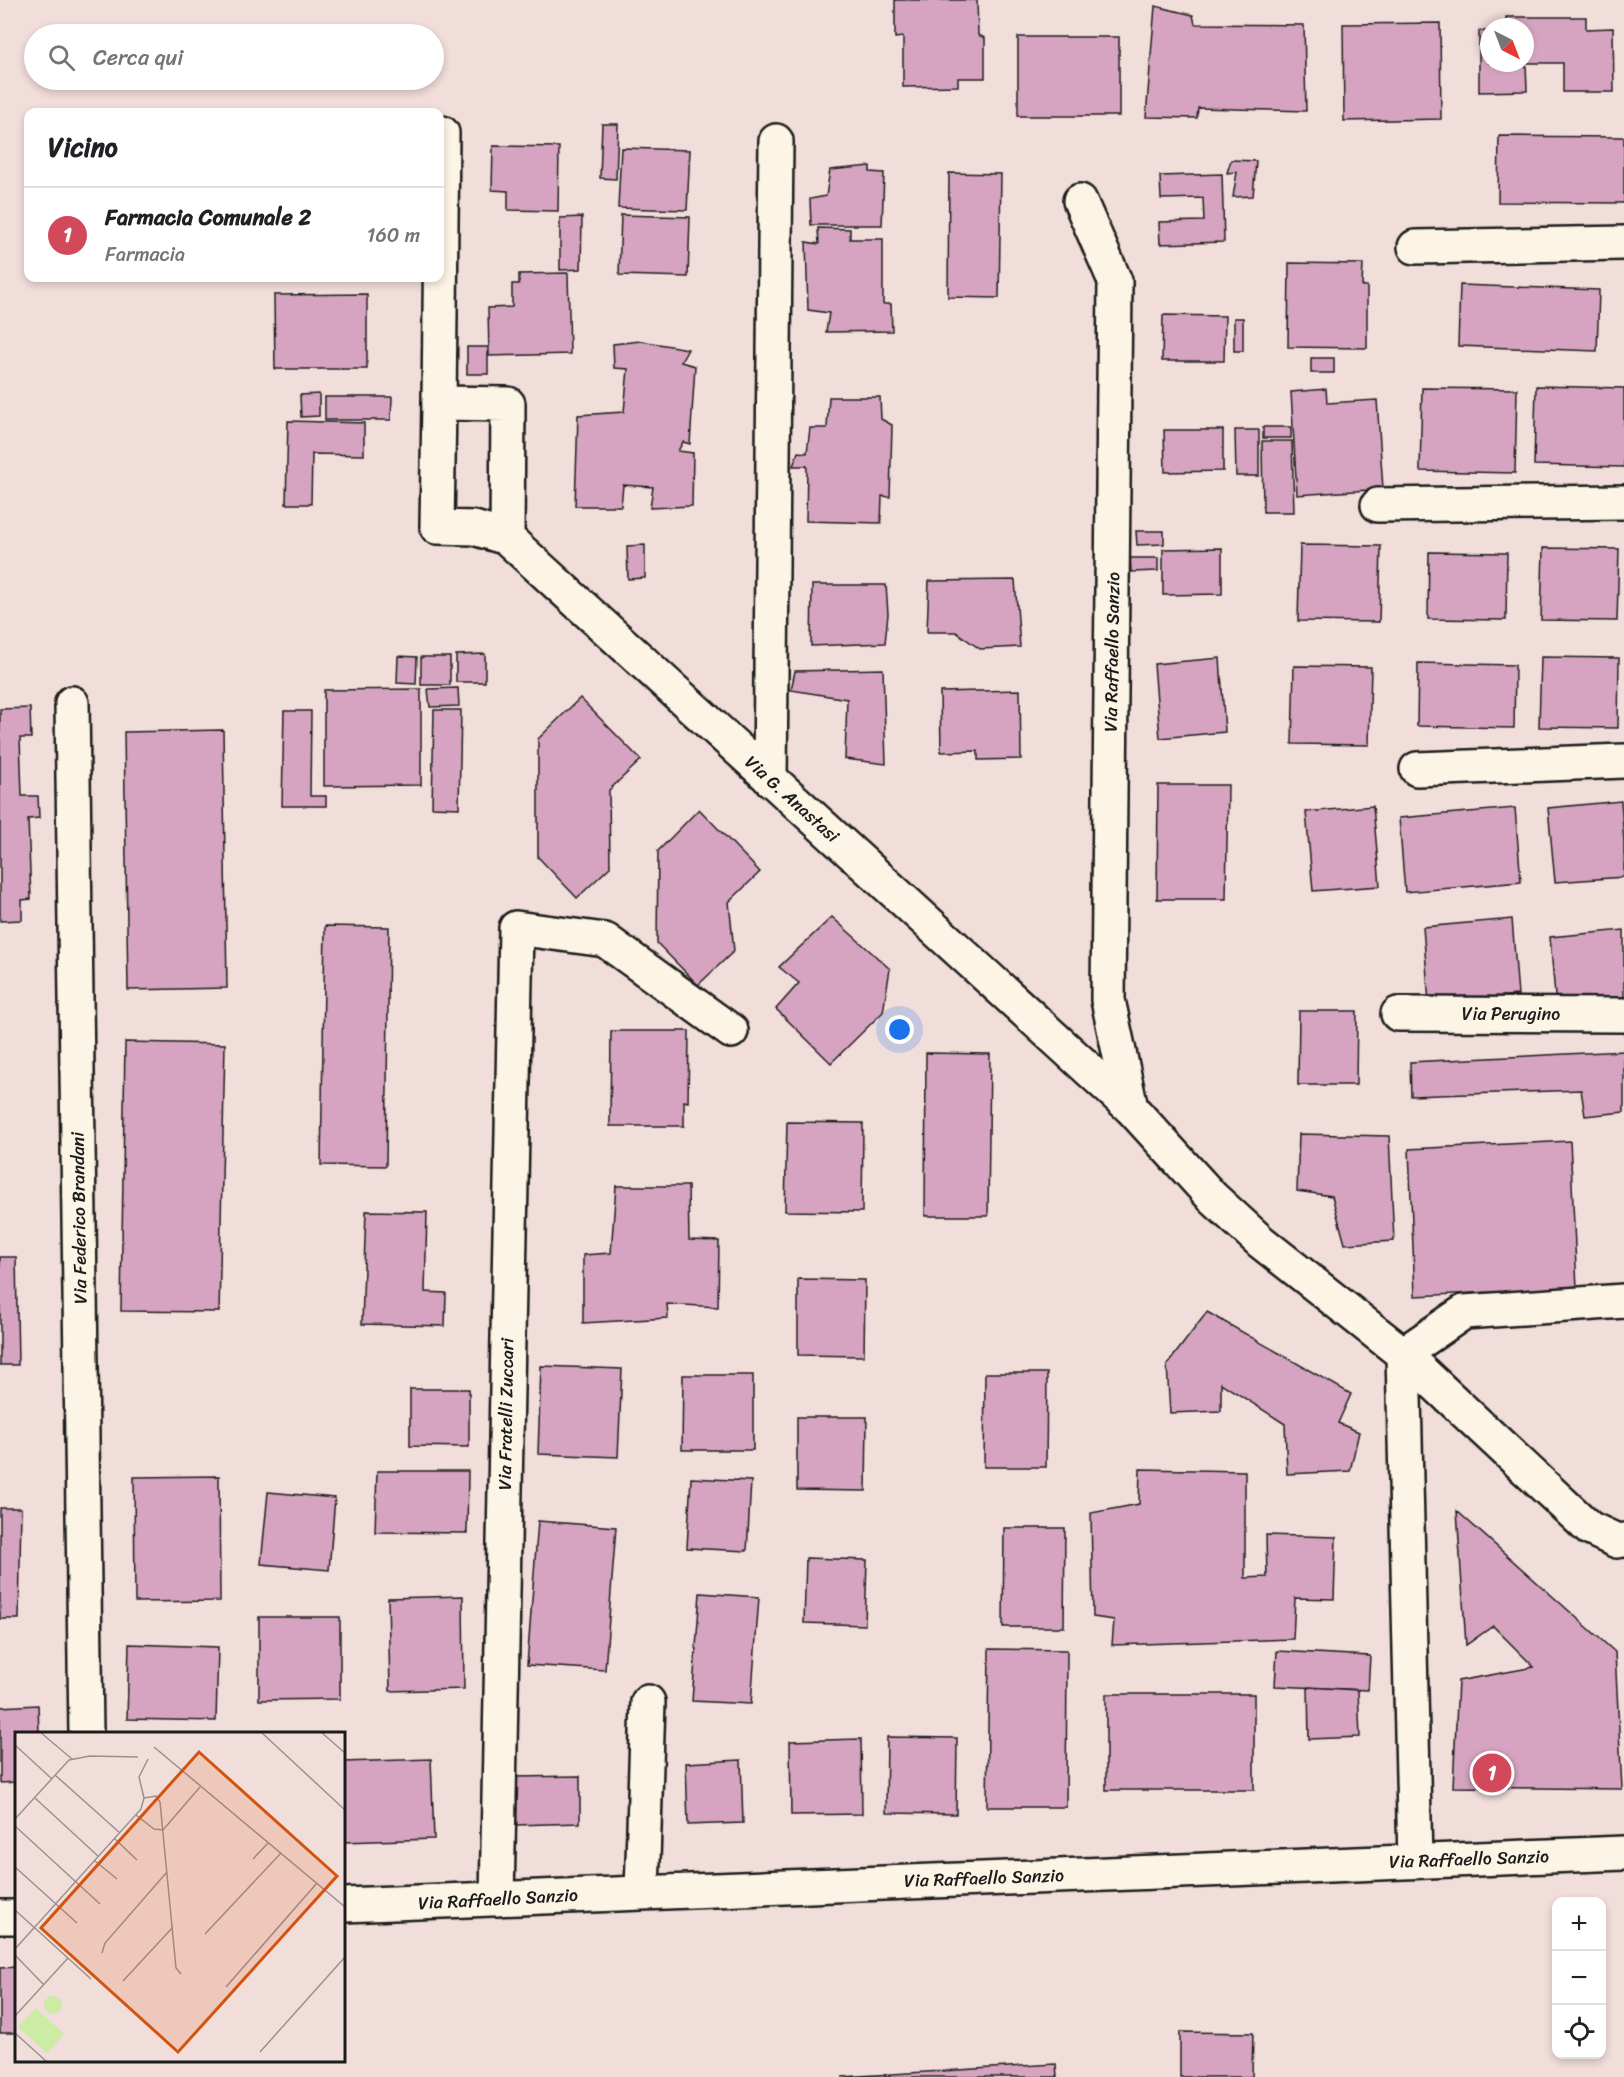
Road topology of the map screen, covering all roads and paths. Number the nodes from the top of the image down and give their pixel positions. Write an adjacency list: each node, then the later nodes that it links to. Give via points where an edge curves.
1 (776, 141): 13 (street)
2 (1080, 201): 17 (street, Via Raffaello Sanzio, via 1115,281 1108,1000)
3 (1624, 243): 4 (street)
4 (1415, 247)
5 (440, 282): 6 (street)
6 (439, 403): 9 (street, Via G. Anastasi, via 437,527 474,528); 9 (street, via 508,404)
7 (1624, 502): 8 (street)
8 (1378, 505)
9 (507, 538): 13 (street, Via G. Anastasi)
10 (72, 703): 22 (street, Via Federico Brandani)
11 (1624, 761): 12 (street)
12 (1417, 769)
13 (770, 779): 17 (street, Via G. Anastasi)
14 (1398, 1014): 15 (street, Via Perugino)
15 (1624, 1015)
16 (731, 1032): 26 (street, Via Fratelli Zuccari, via 605,940 516,928)
17 (1131, 1108): 19 (street, Via G. Anastasi, via 1213,1198 1245,1227)
18 (1624, 1301): 19 (street, via 1464,1312)
19 (1403, 1354): 20 (street, Via G. Anastasi, via 1589,1528 1617,1541); 24 (street)
20 (1624, 1540)
21 (648, 1702): 25 (street)
22 (86, 1732)
23 (1624, 1853): 24 (street, Via Raffaello Sanzio)
24 (1414, 1861): 25 (street, Via Raffaello Sanzio)
25 (642, 1892): 26 (street, Via Raffaello Sanzio)
26 (497, 1899): 27 (street, Via Raffaello Sanzio)
27 (345, 1905)

